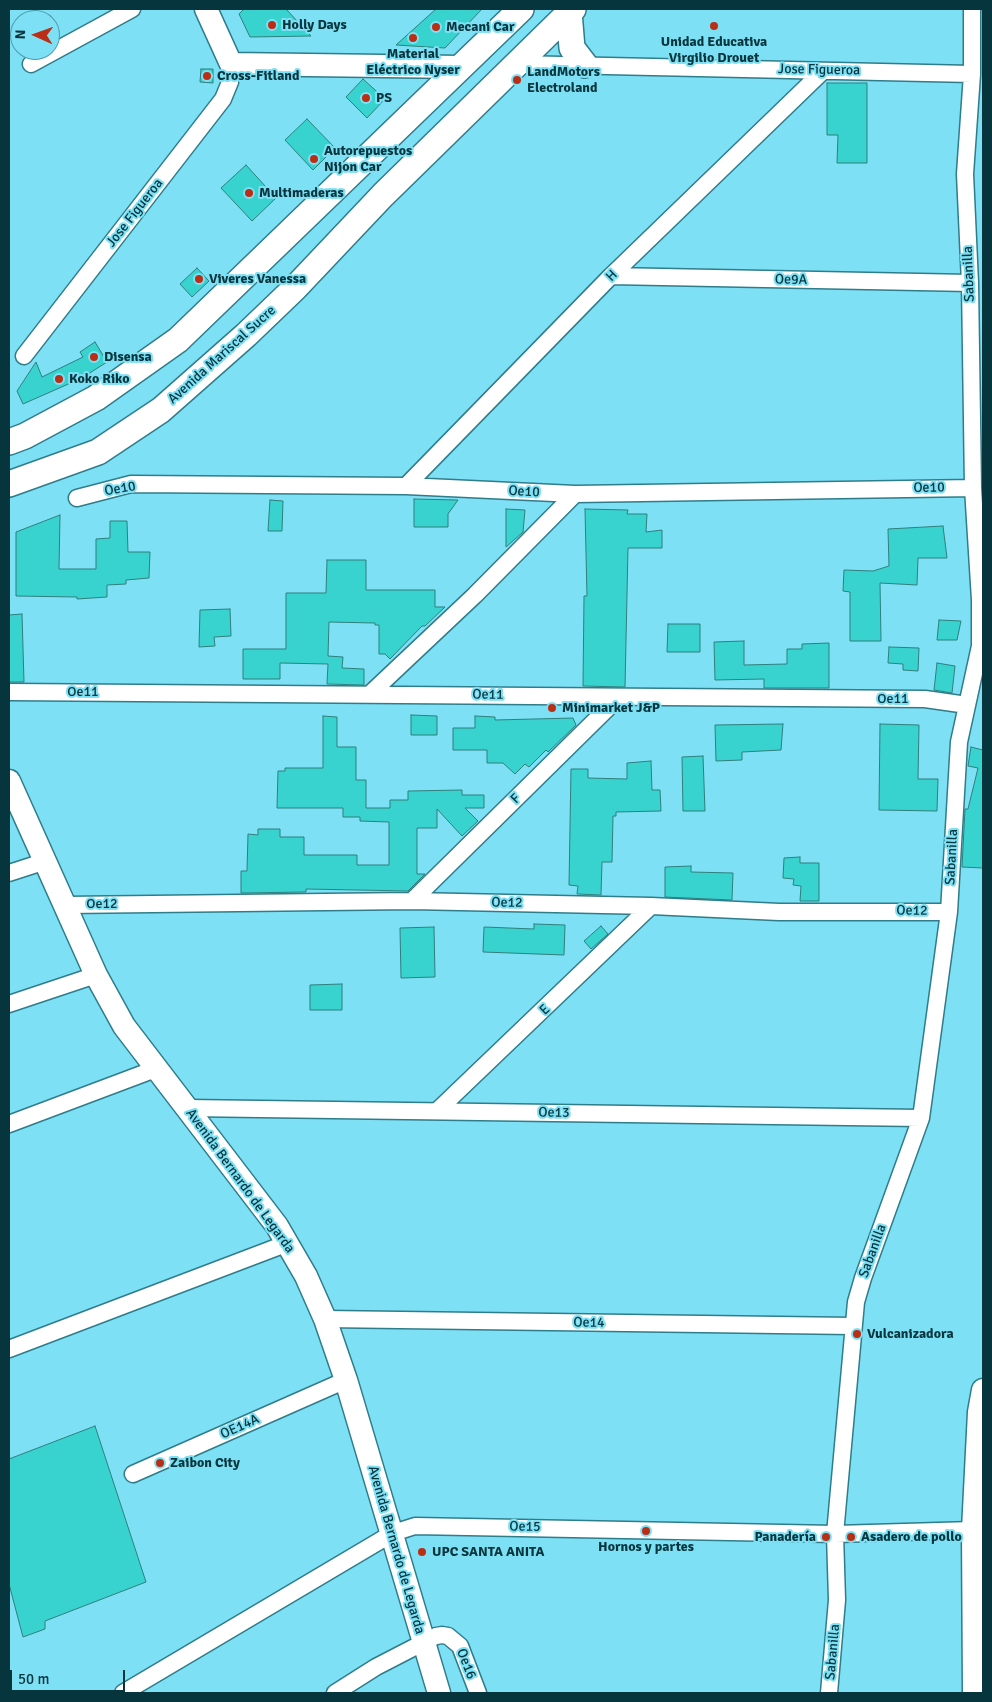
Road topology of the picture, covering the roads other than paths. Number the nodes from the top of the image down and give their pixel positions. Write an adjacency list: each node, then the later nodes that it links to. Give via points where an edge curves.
1 (132, 9): 6 (street)
2 (520, 9): 10 (main road)
3 (972, 9): 12 (street, Sabanilla)
4 (571, 10): 8 (main road, Avenida Mariscal Sucre); 9 (main road, via 572,48)
5 (210, 11): 7 (street)
6 (31, 64)
7 (231, 64): 10 (street); 19 (street, Jose Figueroa, via 230,82 223,99)
8 (516, 64): 9 (street, Jose Figueroa); 14 (main road, Avenida Mariscal Sucre)
9 (585, 65): 11 (street, Jose Figueroa)
10 (461, 67): 13 (main road)
11 (823, 71): 12 (street, Jose Figueroa); 17 (street, H)
12 (972, 74): 18 (street, Sabanilla, via 965,174)
13 (408, 119): 14 (main road); 15 (main road)
14 (435, 143): 16 (main road, Avenida Mariscal Sucre)
15 (358, 167): 16 (main road); 20 (main road, via 178,340 96,398)
16 (383, 195): 21 (main road, Avenida Mariscal Sucre, via 295,288 161,410 98,452)
17 (611, 276): 18 (street, Oe9A); 22 (street, H)
18 (970, 283): 23 (street, Sabanilla)
19 (24, 356)
20 (9, 442)
21 (9, 484)
22 (406, 486): 24 (street, Oe10); 25 (street, Oe10, via 131,484)
23 (973, 488): 24 (street, Oe10); 26 (street, Sabanilla)
24 (575, 494): 28 (street)
25 (76, 498)
26 (982, 600): 30 (street, Sabanilla, via 980,646)
27 (9, 692): 28 (street, Oe11)
28 (371, 693): 29 (street, Oe11)
29 (619, 697): 30 (street, Oe11, via 925,699); 34 (street, F)
30 (967, 705): 37 (street, Sabanilla, via 958,742)
31 (9, 781): 32 (street, Avenida Bernardo de Legarda)
32 (46, 861): 33 (street); 35 (street, Avenida Bernardo de Legarda)
33 (9, 873)
34 (412, 902): 35 (street, Oe12); 36 (street, Oe12)
35 (66, 904): 38 (street, Avenida Bernardo de Legarda)
36 (651, 906): 37 (street, Oe12, via 779,912); 42 (street, E)
37 (949, 912): 43 (street, Sabanilla)
38 (96, 975): 39 (street); 40 (street, Avenida Bernardo de Legarda, via 124,1026)
39 (9, 1004)
40 (158, 1068): 41 (street, Avenida Bernardo de Legarda); 44 (street)
41 (187, 1108): 42 (street, Oe13); 45 (street, Avenida Bernardo de Legarda)
42 (437, 1111): 43 (street, Oe13)
43 (921, 1118): 47 (street, Sabanilla, via 863,1278)
44 (9, 1124)
45 (288, 1243): 46 (street, Avenida Bernardo de Legarda); 48 (street)
46 (325, 1319): 47 (street, Oe14); 49 (street, Avenida Bernardo de Legarda)
47 (853, 1326): 54 (street, Sabanilla)
48 (9, 1349)
49 (346, 1380): 51 (street, OE14A); 53 (street, Avenida Bernardo de Legarda)
50 (983, 1390): 52 (street)
51 (133, 1474)
52 (973, 1530): 54 (street, Oe15); 56 (street)
53 (393, 1533): 54 (street, Oe15, via 426,1525); 55 (street, Avenida Bernardo de Legarda); 57 (street, Oe15)
54 (835, 1534): 61 (street, Sabanilla, via 837,1600)
55 (423, 1642): 58 (street, Oe16, via 376,1666); 59 (street, Avenida Bernardo de Legarda); 60 (street, Oe16, via 442,1635 455,1641 460,1646)
56 (978, 1646): 62 (street)
57 (123, 1693)
58 (335, 1693)
59 (439, 1693)
60 (478, 1693)
61 (829, 1693)
62 (974, 1693)

